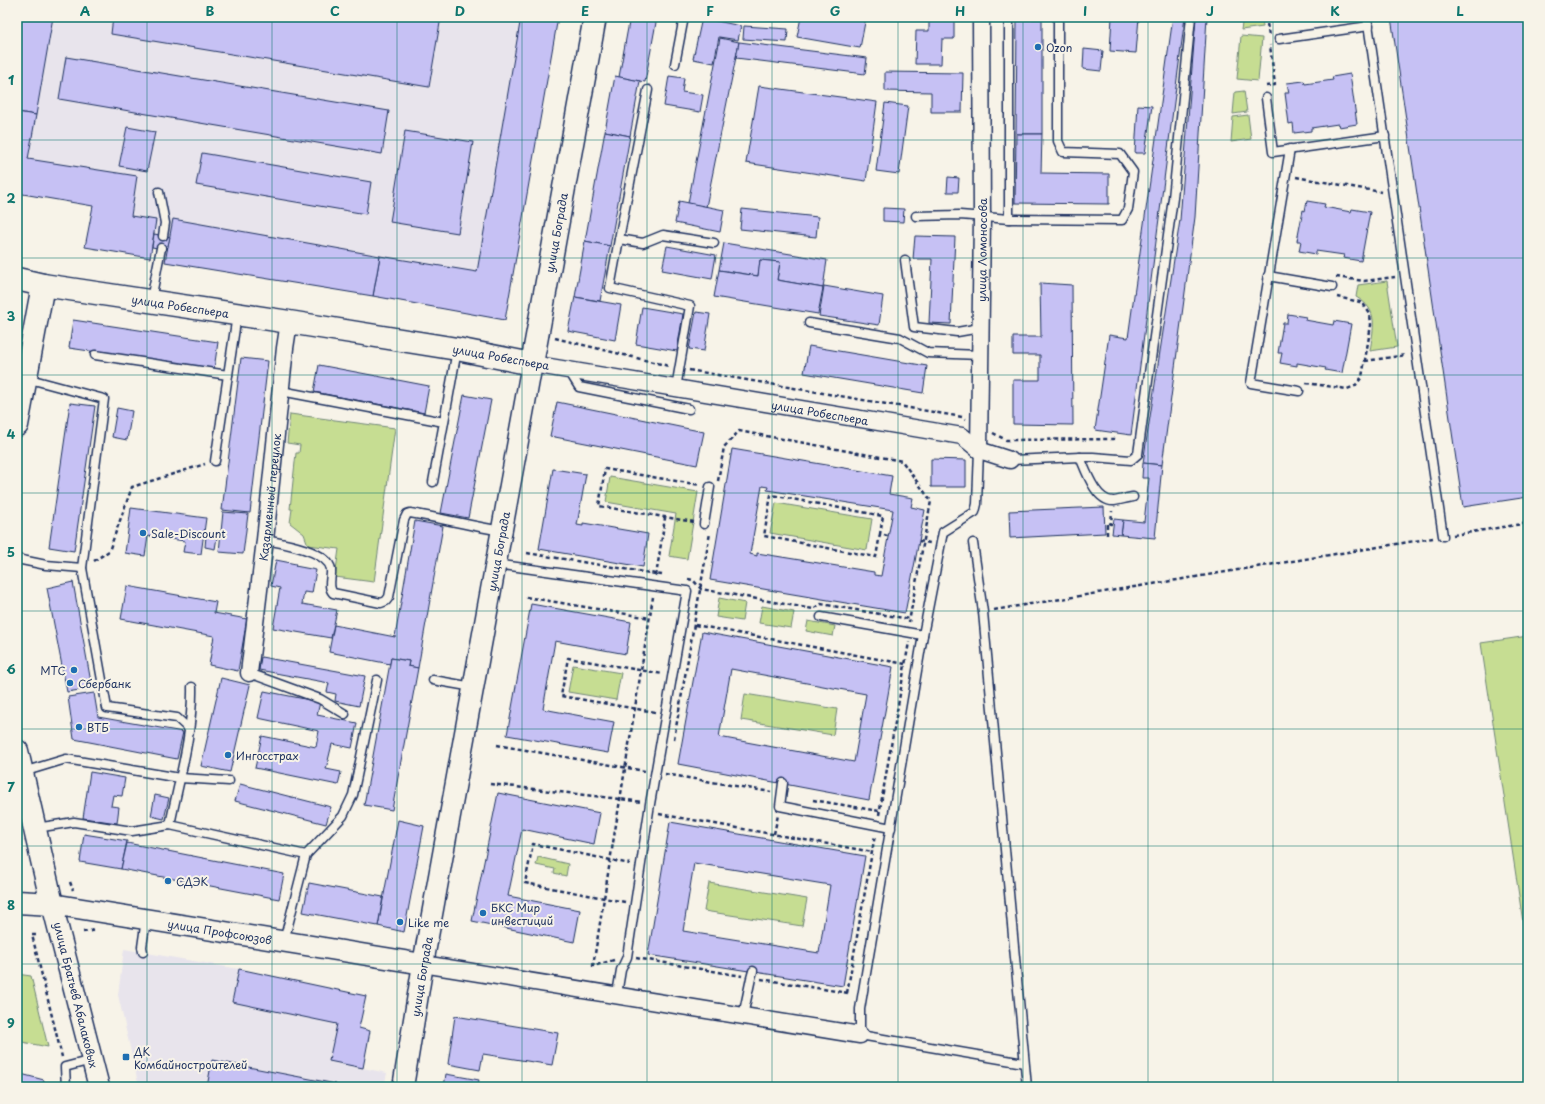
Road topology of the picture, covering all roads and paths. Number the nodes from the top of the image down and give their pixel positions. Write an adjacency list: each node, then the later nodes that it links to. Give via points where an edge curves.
1 (595, 17): 44 (main road, улица Бограда)
2 (684, 17): 11 (lane)
3 (981, 17): 20 (street, улица Ломоносова)
4 (1009, 17): 21 (lane)
5 (1058, 17): 21 (lane, via 1058,141 1063,152 1120,154 1133,172 1128,209 1122,220)
6 (1190, 17): 58 (lane, via 1173,198 1138,454 1131,460)
7 (1266, 17): 13 (path, via 1275,85 1264,86)
8 (1367, 17): 9 (lane)
9 (1369, 26): 10 (lane); 14 (lane)
10 (1279, 39)
11 (675, 64)
12 (648, 90): 23 (lane)
13 (1266, 98): 15 (lane, via 1274,152)
14 (1385, 136): 15 (lane); 18 (lane)
15 (1290, 149): 16 (lane)
16 (1285, 175): 18 (path); 28 (lane)
17 (159, 192): 22 (lane, via 165,223)
18 (1393, 194): 27 (lane)
19 (916, 216): 20 (lane, via 960,215)
20 (982, 218): 21 (lane); 37 (street, улица Ломоносова)
21 (1009, 219)
22 (163, 236)
23 (619, 239): 24 (lane, via 643,243 663,235); 45 (lane, via 610,288 690,306)
24 (714, 243)
25 (161, 248): 33 (lane)
26 (906, 260): 37 (lane, via 914,327 957,332)
27 (1405, 275): 31 (path, via 1364,282 1334,276); 40 (lane)
28 (1268, 276): 31 (lane); 51 (lane, via 1251,383)
29 (17, 279): 30 (main road, улица Робеспьера)
30 (43, 285): 33 (main road, улица Робеспьера); 48 (main road)
31 (1332, 287)
32 (1355, 300): 43 (path, via 1364,305 1371,319)
33 (151, 301): 34 (main road, улица Робеспьера)
34 (237, 314): 35 (main road, улица Робеспьера); 47 (lane)
35 (290, 322): 39 (main road, улица Робеспьера); 50 (street, Казарменный переулок)
36 (809, 323): 42 (lane, via 900,338 928,353)
37 (980, 328): 42 (street, улица Ломоносова)
38 (555, 338): 45 (path)
39 (457, 349): 44 (main road, улица Робеспьера); 53 (lane)
40 (1416, 353): 43 (path); 72 (lane)
41 (95, 355): 47 (lane)
42 (980, 355): 55 (street, улица Ломоносова)
43 (1365, 361): 51 (path, via 1362,377 1352,388 1343,389 1301,382)
44 (532, 364): 46 (street, улица Робеспьера); 68 (street, улица Бограда)
45 (680, 368): 49 (lane); 55 (path, via 962,417)
46 (569, 370): 49 (street, улица Робеспьера); 52 (lane, via 578,387)
47 (228, 375): 59 (lane)
48 (26, 378): 54 (main road); 78 (lane, via 104,399)
49 (676, 388): 57 (street, улица Робеспьера, via 962,436)
50 (281, 391): 53 (lane); 73 (street, Казарменный переулок)
51 (1299, 391)
52 (689, 409)
53 (444, 422): 61 (lane)
54 (17, 425)
55 (979, 426): 56 (path, via 1006,440); 57 (street, улица Ломоносова)
56 (1118, 439)
57 (979, 450): 60 (street); 91 (lane, via 975,512 943,532)
58 (1080, 457): 60 (lane); 63 (lane, via 1092,485 1105,499 1113,501)
59 (215, 460): 78 (path, via 132,487 109,551)
60 (1010, 460)
61 (433, 482)
62 (714, 487): 65 (path, via 605,469 599,506); 67 (lane); 88 (path, via 724,447 739,431 902,461 931,501)
63 (1133, 496)
64 (1112, 516): 70 (path, via 1111,524 1107,523)
65 (665, 518): 67 (path); 79 (path)
66 (1528, 523): 72 (path)
67 (708, 525): 83 (path)
68 (502, 531): 73 (lane, via 448,519 406,514 389,597 381,603 333,593 330,586 330,566 323,558 291,545); 77 (street, улица Бограда)
69 (880, 534): 69 (path, via 876,557 764,536 771,496 883,516); 71 (path)
70 (1107, 535)
71 (888, 536)
72 (1443, 536): 85 (path)
73 (265, 540): 94 (street, Казарменный переулок)
74 (973, 543): 85 (lane)
75 (527, 553): 79 (path)
76 (17, 559): 78 (lane)
77 (496, 564): 82 (lane); 100 (street, улица Бограда)
78 (82, 568): 105 (lane, via 107,708 177,718)
79 (656, 574): 80 (path); 82 (path)
80 (664, 575)
81 (686, 578): 83 (path, via 693,580)
82 (654, 587): 87 (path); 95 (lane, via 687,592)
83 (701, 589): 88 (path, via 813,609 821,604); 89 (path)
84 (526, 597): 87 (path)
85 (983, 612): 160 (lane)
86 (821, 617): 90 (lane)
87 (650, 618): 93 (path)
88 (909, 619): 90 (path)
89 (695, 625): 92 (path); 96 (path)
90 (910, 633): 91 (lane); 92 (path)
91 (923, 635): 125 (lane)
92 (905, 664): 124 (path)
93 (640, 671): 95 (path); 101 (path); 101 (path, via 568,658 561,696)
94 (249, 673): 102 (lane, via 320,699)
95 (673, 676): 96 (path); 103 (lane)
96 (686, 677): 104 (path)
97 (377, 680): 133 (lane, via 353,795 343,816)
98 (433, 680): 100 (lane)
99 (192, 687): 105 (lane, via 193,708)
100 (473, 687): 152 (street, улица Бограда)
101 (634, 709): 103 (path); 110 (path)
102 (345, 714)
103 (667, 714): 104 (path); 111 (lane)
104 (679, 715): 107 (path)
105 (189, 729): 113 (lane)
106 (497, 745): 110 (path)
107 (673, 745)
108 (19, 765): 113 (lane, via 66,759); 129 (main road)
109 (668, 767): 112 (path)
110 (625, 768): 111 (path); 119 (path)
111 (656, 773): 112 (path); 121 (lane)
112 (667, 775): 115 (path); 118 (path)
113 (180, 778): 114 (lane); 127 (lane)
114 (229, 781)
115 (666, 781)
116 (783, 783): 118 (lane)
117 (490, 784): 119 (path)
118 (781, 794): 122 (lane)
119 (620, 799): 121 (path); 135 (path)
120 (811, 799): 124 (path)
121 (650, 804): 126 (path); 136 (lane)
122 (780, 806): 128 (lane); 131 (path)
123 (662, 808): 126 (path)
124 (879, 811): 125 (path); 128 (path)
125 (894, 814): 130 (lane)
126 (660, 815): 131 (path)
127 (170, 825): 129 (lane, via 132,831 74,822); 133 (lane)
128 (877, 825): 130 (lane); 132 (path)
129 (35, 828): 141 (main road)
130 (891, 828): 134 (lane)
131 (774, 834): 132 (path)
132 (872, 852): 134 (path); 154 (path)
133 (306, 855): 147 (lane)
134 (886, 855): 156 (lane)
135 (611, 860): 136 (path); 139 (path); 139 (path, via 533,844 525,883)
136 (642, 866): 142 (lane)
137 (70, 882): 138 (path)
138 (74, 892)
139 (604, 898): 142 (path); 150 (path, via 593,966)
140 (17, 902): 141 (main road, улица Профсоюзов)
141 (52, 904): 143 (street, улица Профсоюзов); 159 (street, улица Братьев Абалаковых)
142 (635, 904): 150 (lane)
143 (146, 919): 147 (street, улица Профсоюзов); 149 (lane)
144 (90, 926): 145 (path, via 92,931)
145 (83, 932)
146 (36, 935): 161 (path, via 32,935)
147 (284, 942): 152 (street, улица Профсоюзов)
148 (639, 951): 151 (path)
149 (143, 952)
150 (627, 957): 151 (path); 155 (lane, via 621,970)
151 (638, 959): 153 (path)
152 (423, 964): 155 (street); 164 (street, улица Бограда)
153 (752, 975): 154 (path); 157 (lane)
154 (847, 993): 156 (path)
155 (617, 994): 157 (street)
156 (862, 998): 158 (lane)
157 (743, 1016): 158 (street)
158 (860, 1035): 160 (lane)
159 (93, 1060): 161 (lane); 163 (street, улица Братьев Абалаковых)
160 (1024, 1064): 165 (lane)
161 (65, 1067): 162 (lane)
162 (66, 1087)
163 (99, 1087)
164 (403, 1087)
165 (1027, 1087)

